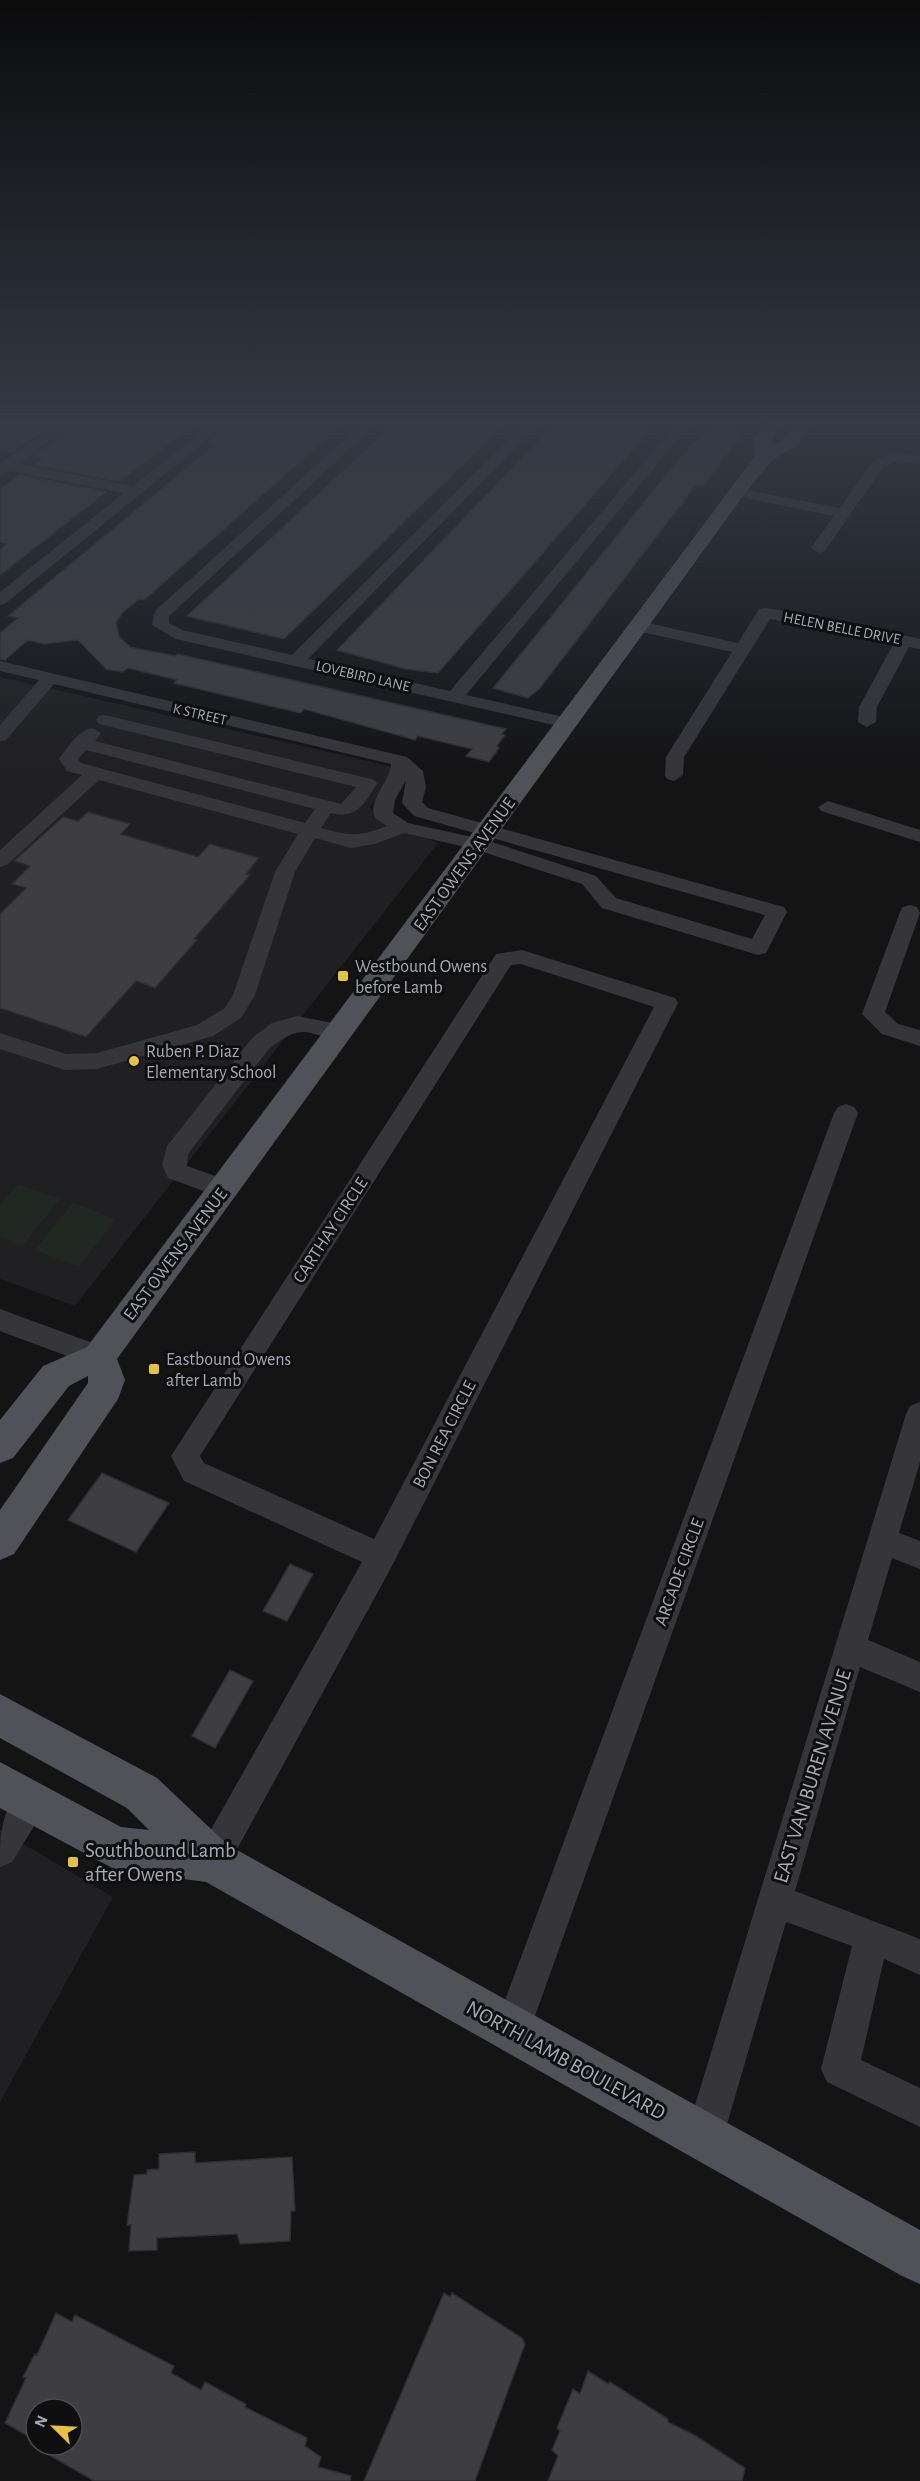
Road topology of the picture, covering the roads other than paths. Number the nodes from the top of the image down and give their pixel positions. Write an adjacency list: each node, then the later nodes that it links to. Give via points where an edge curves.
1 (77, 538): 8 (street)
2 (245, 538): 12 (street, LOVEBIRD LANE, via 161,615 160,625 176,634)
3 (419, 538): 12 (street)
4 (588, 538): 16 (street)
5 (703, 538): 9 (main road, EAST OWENS AVENUE)
6 (826, 538): 7 (street)
7 (819, 548)
8 (0, 600)
9 (639, 626): 11 (street); 19 (main road, EAST OWENS AVENUE)
10 (912, 642): 11 (street, HELEN BELLE DRIVE, via 765,613); 18 (street, via 868,707)
11 (742, 649): 24 (street, via 675,757)
12 (296, 661): 16 (street, LOVEBIRD LANE)
13 (0, 666): 14 (street, K STREET)
14 (50, 678): 15 (street, K STREET); 20 (street)
15 (129, 697): 17 (street); 22 (street, K STREET)
16 (454, 697): 19 (street, LOVEBIRD LANE)
17 (105, 720): 21 (street); 25 (street, via 368,784 345,811)
18 (867, 722)
19 (567, 723): 30 (main road, EAST OWENS AVENUE)
20 (0, 735)
21 (81, 743): 23 (street, via 68,759 74,766); 25 (street)
22 (400, 761): 27 (street, via 401,774 382,805 383,815); 30 (street, via 414,771 412,803 421,812)
23 (96, 773): 28 (street); 31 (street)
24 (674, 775)
25 (327, 806): 28 (street)
26 (828, 807): 29 (street)
27 (402, 827): 28 (street, via 351,842); 30 (street)
28 (309, 831): 36 (street, via 285,872 244,995 233,1013 205,1030 97,1061 65,1062)
29 (920, 836)
30 (484, 837): 30 (street, via 589,880 609,903 758,948 777,912); 34 (main road, EAST OWENS AVENUE)
31 (0, 861)
32 (910, 912): 35 (street, via 873,1014 890,1029)
33 (667, 1003): 46 (street, BON REA CIRCLE); 46 (street, CARTHAY CIRCLE, via 522,957 504,959 185,1456 194,1472)
34 (340, 1031): 38 (main road, EAST OWENS AVENUE); 38 (street, via 302,1021 274,1030 176,1152 177,1172)
35 (920, 1038)
36 (0, 1041)
37 (846, 1113): 56 (street, ARCADE CIRCLE)
38 (223, 1189): 40 (main road, EAST OWENS AVENUE)
39 (0, 1320): 40 (street)
40 (99, 1356): 42 (main road, via 56,1376); 44 (main road, via 105,1388)
41 (920, 1414): 43 (street, EAST VAN BUREN AVENUE)
42 (0, 1447)
43 (883, 1540): 45 (street); 47 (street, EAST VAN BUREN AVENUE)
44 (0, 1542)
45 (920, 1555)
46 (381, 1556): 52 (street, BON REA CIRCLE)
47 (850, 1648): 48 (street); 53 (street, EAST VAN BUREN AVENUE)
48 (920, 1677)
49 (0, 1714): 52 (main road, NORTH LAMB BOULEVARD, via 142,1793)
50 (16, 1793): 51 (street); 52 (main road, NORTH LAMB BOULEVARD, via 116,1848)
51 (0, 1850)
52 (212, 1861): 56 (main road, NORTH LAMB BOULEVARD)
53 (775, 1901): 54 (street); 58 (street, EAST VAN BUREN AVENUE)
54 (872, 1936): 55 (street); 57 (street, via 840,2069)
55 (920, 1957)
56 (512, 2030): 58 (main road, NORTH LAMB BOULEVARD)
57 (920, 2108)
58 (704, 2138): 59 (main road, NORTH LAMB BOULEVARD)
59 (920, 2258)

